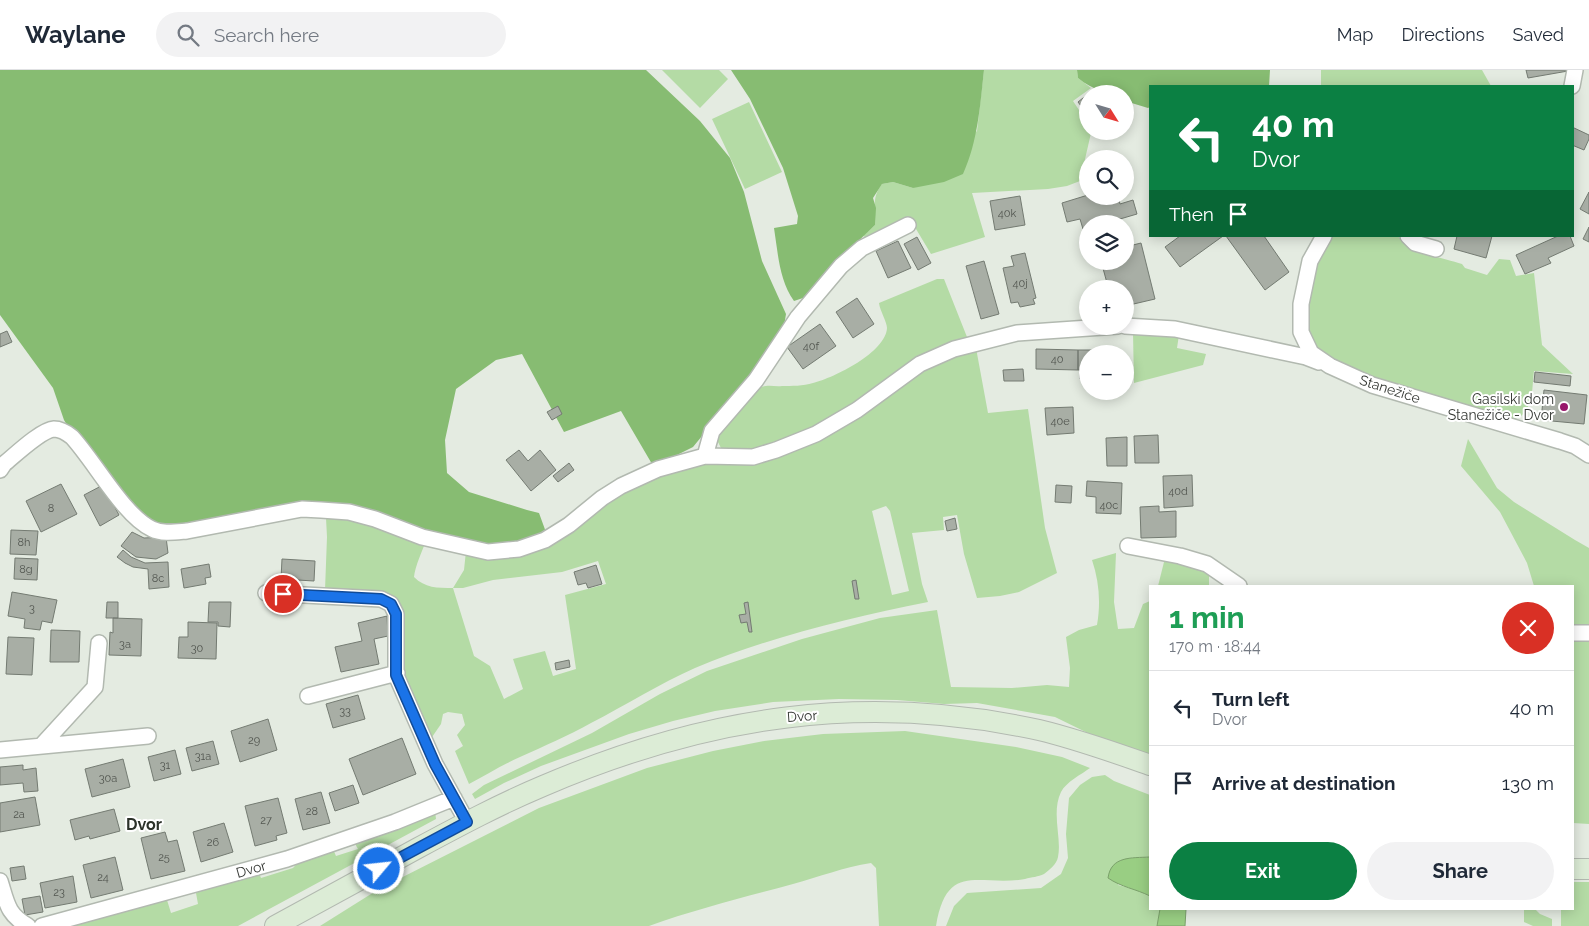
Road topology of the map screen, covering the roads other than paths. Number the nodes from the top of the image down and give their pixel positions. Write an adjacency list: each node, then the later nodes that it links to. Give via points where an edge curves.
1 (1576, 70): 2 (street)
2 (1572, 85)
3 (908, 225): 11 (street, via 862,248 841,266 798,317 756,380 712,431)
4 (1323, 237): 9 (street, Stanežiče, via 1310,261 1301,304 1301,332 1311,353)
5 (1409, 237): 6 (street, via 1415,243)
6 (1436, 249)
7 (1134, 327): 9 (street, via 1175,329 1306,357)
8 (1079, 329): 11 (street, via 1017,334 954,350 920,364 858,410 816,434 753,457)
9 (1330, 366): 10 (street, Stanežiče, via 1372,385 1560,441)
10 (1589, 455)
11 (705, 456): 12 (street, via 658,469 621,486 545,540 519,549 488,552 422,537 375,518 322,510 302,509 187,531 153,530 128,510 78,444 57,429 50,430 21,450)
12 (0, 470)
13 (1128, 546): 14 (street, via 1207,564)
14 (1238, 585)
15 (266, 593): 19 (street, via 381,599 391,604 396,614)
16 (1574, 632): 17 (street)
17 (1589, 633)
18 (99, 643): 22 (street, via 95,687)
19 (396, 673): 20 (street); 25 (street, via 435,764)
20 (308, 696)
21 (148, 736): 22 (street)
22 (41, 746): 23 (street)
23 (0, 750)
24 (1149, 765): 26 (street, Dvor, via 1039,730 963,717 884,712 799,716 696,733 627,753 540,787)
25 (454, 798): 26 (street); 31 (street, Dvor, via 287,859)
26 (467, 822): 32 (street, Dvor)
27 (1574, 869): 28 (street)
28 (1589, 869)
29 (0, 881): 30 (street, via 9,910)
30 (28, 926)
31 (42, 926)
32 (274, 926)

